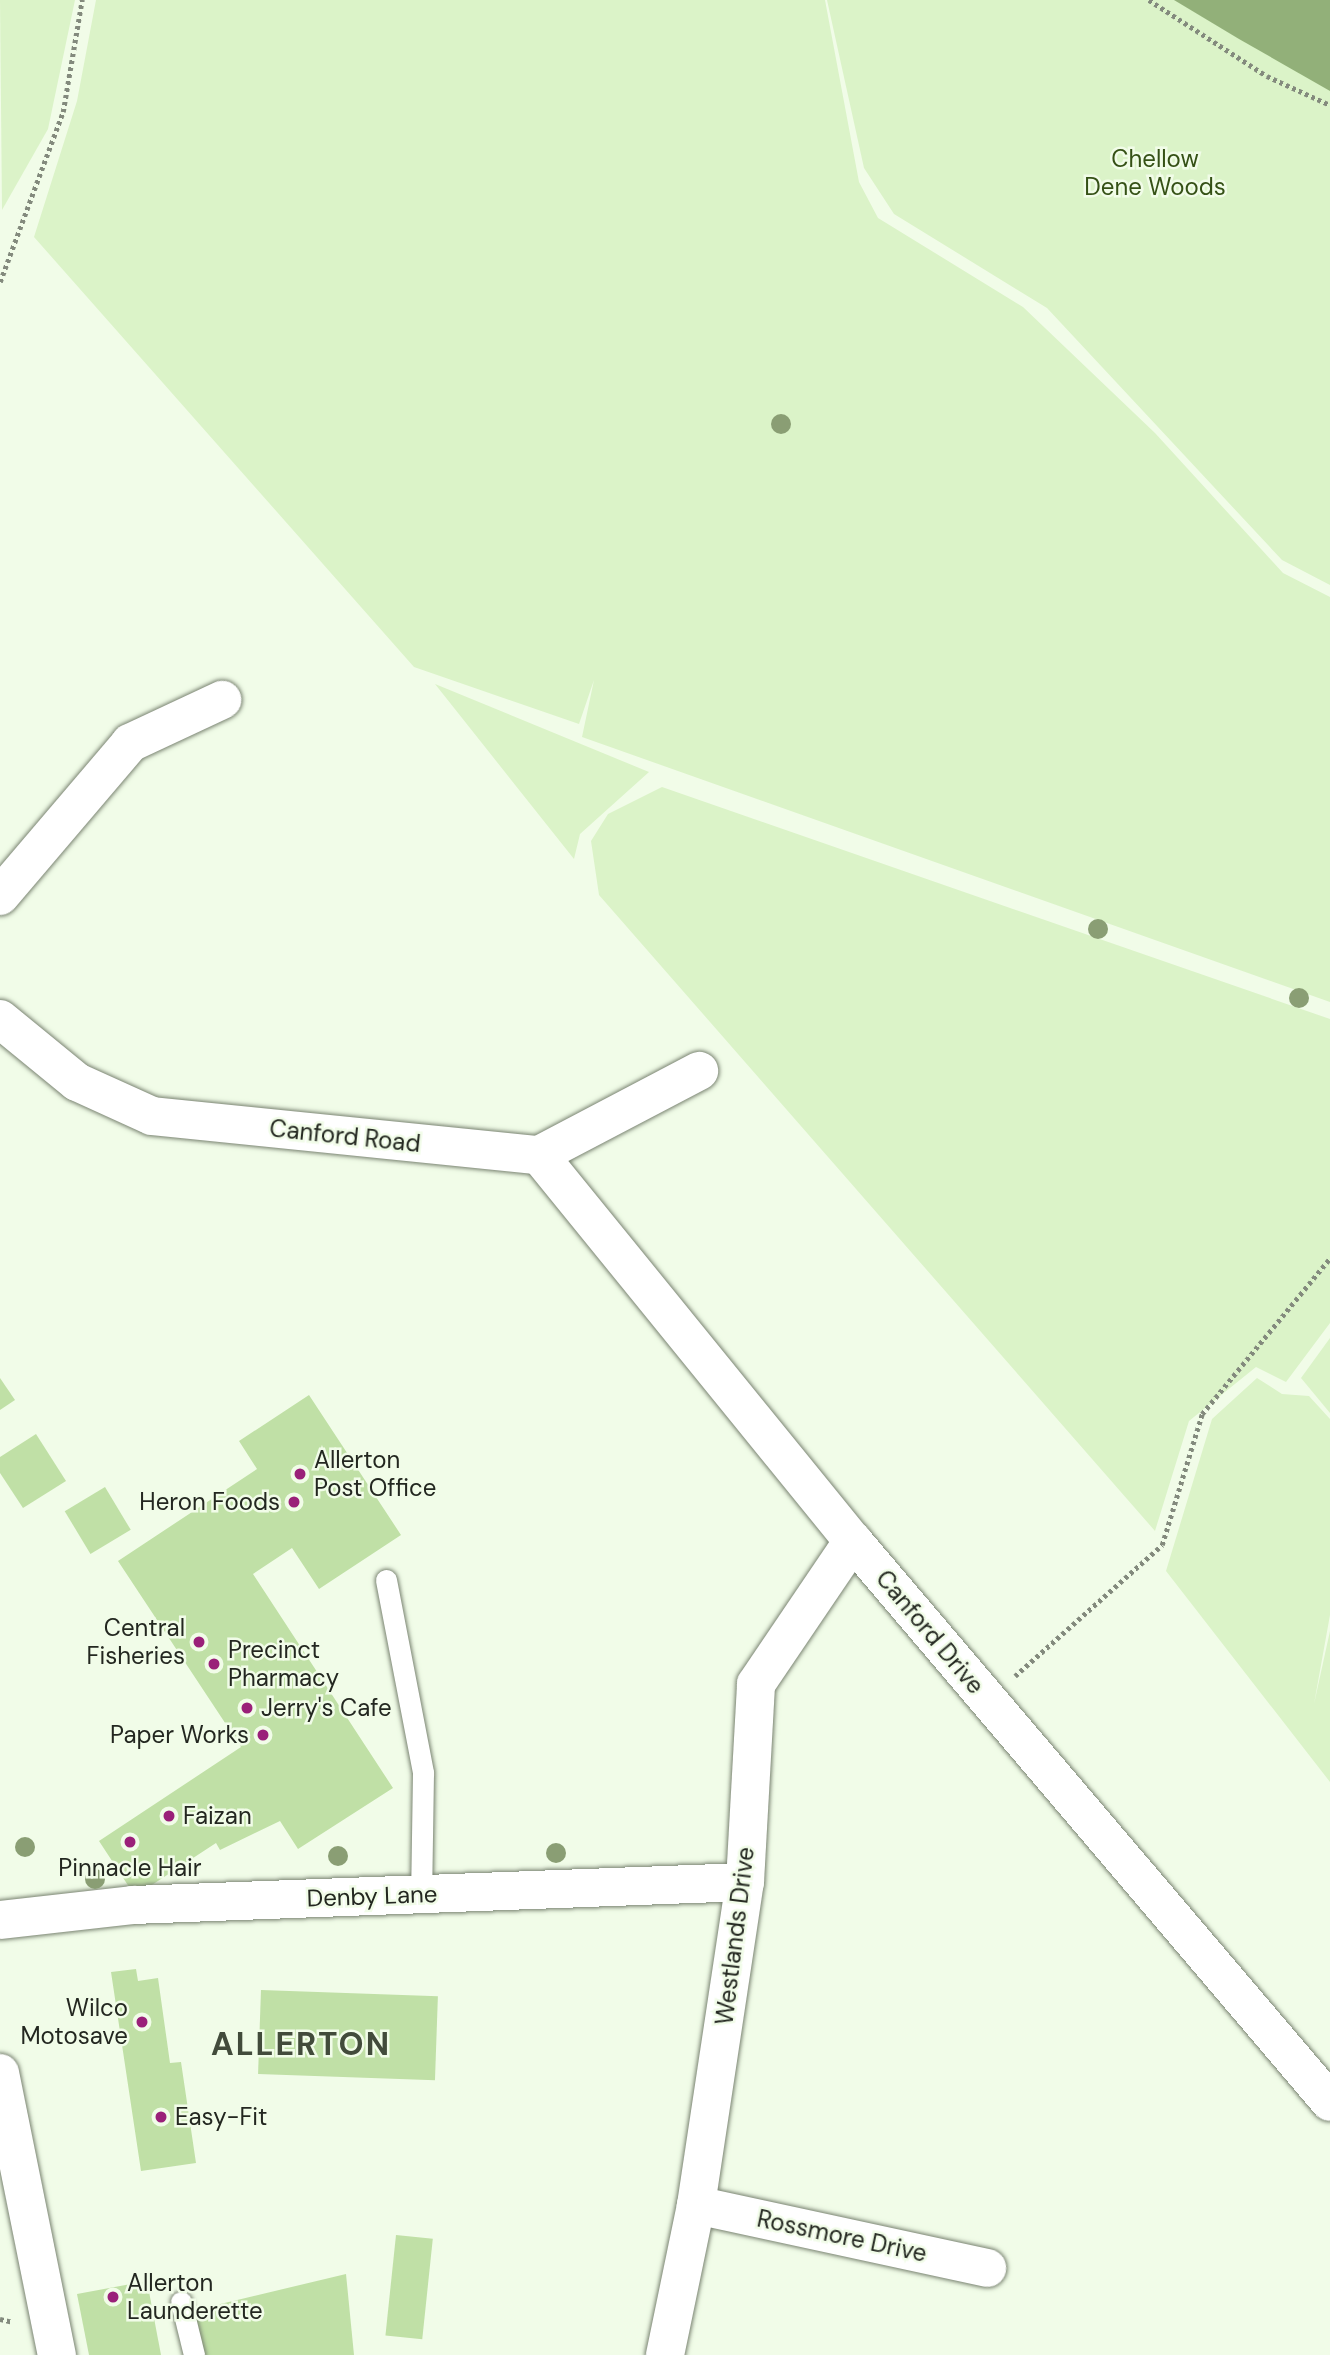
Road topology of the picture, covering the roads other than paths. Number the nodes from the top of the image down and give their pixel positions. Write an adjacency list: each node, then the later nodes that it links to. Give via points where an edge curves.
1 (222, 700): 2 (street, via 130,743)
2 (0, 896)
3 (0, 1019): 5 (street, Canford Road, via 77,1082 152,1116)
4 (699, 1071): 5 (street)
5 (539, 1155): 6 (street, Canford Drive)
6 (853, 1541): 8 (street, Westlands Drive, via 756,1684); 12 (street, Canford Drive)
7 (386, 1580): 9 (lane, via 423,1773)
8 (745, 1882): 9 (street, Denby Lane); 13 (street, Westlands Drive)
9 (421, 1895): 10 (street, Denby Lane, via 133,1905)
10 (0, 1920)
11 (0, 2073): 16 (street)
12 (1330, 2102)
13 (696, 2204): 14 (street, Rossmore Drive); 18 (street, Westlands Drive)
14 (987, 2268)
15 (181, 2302): 17 (lane)
16 (57, 2355)
17 (194, 2355)
18 (665, 2355)

